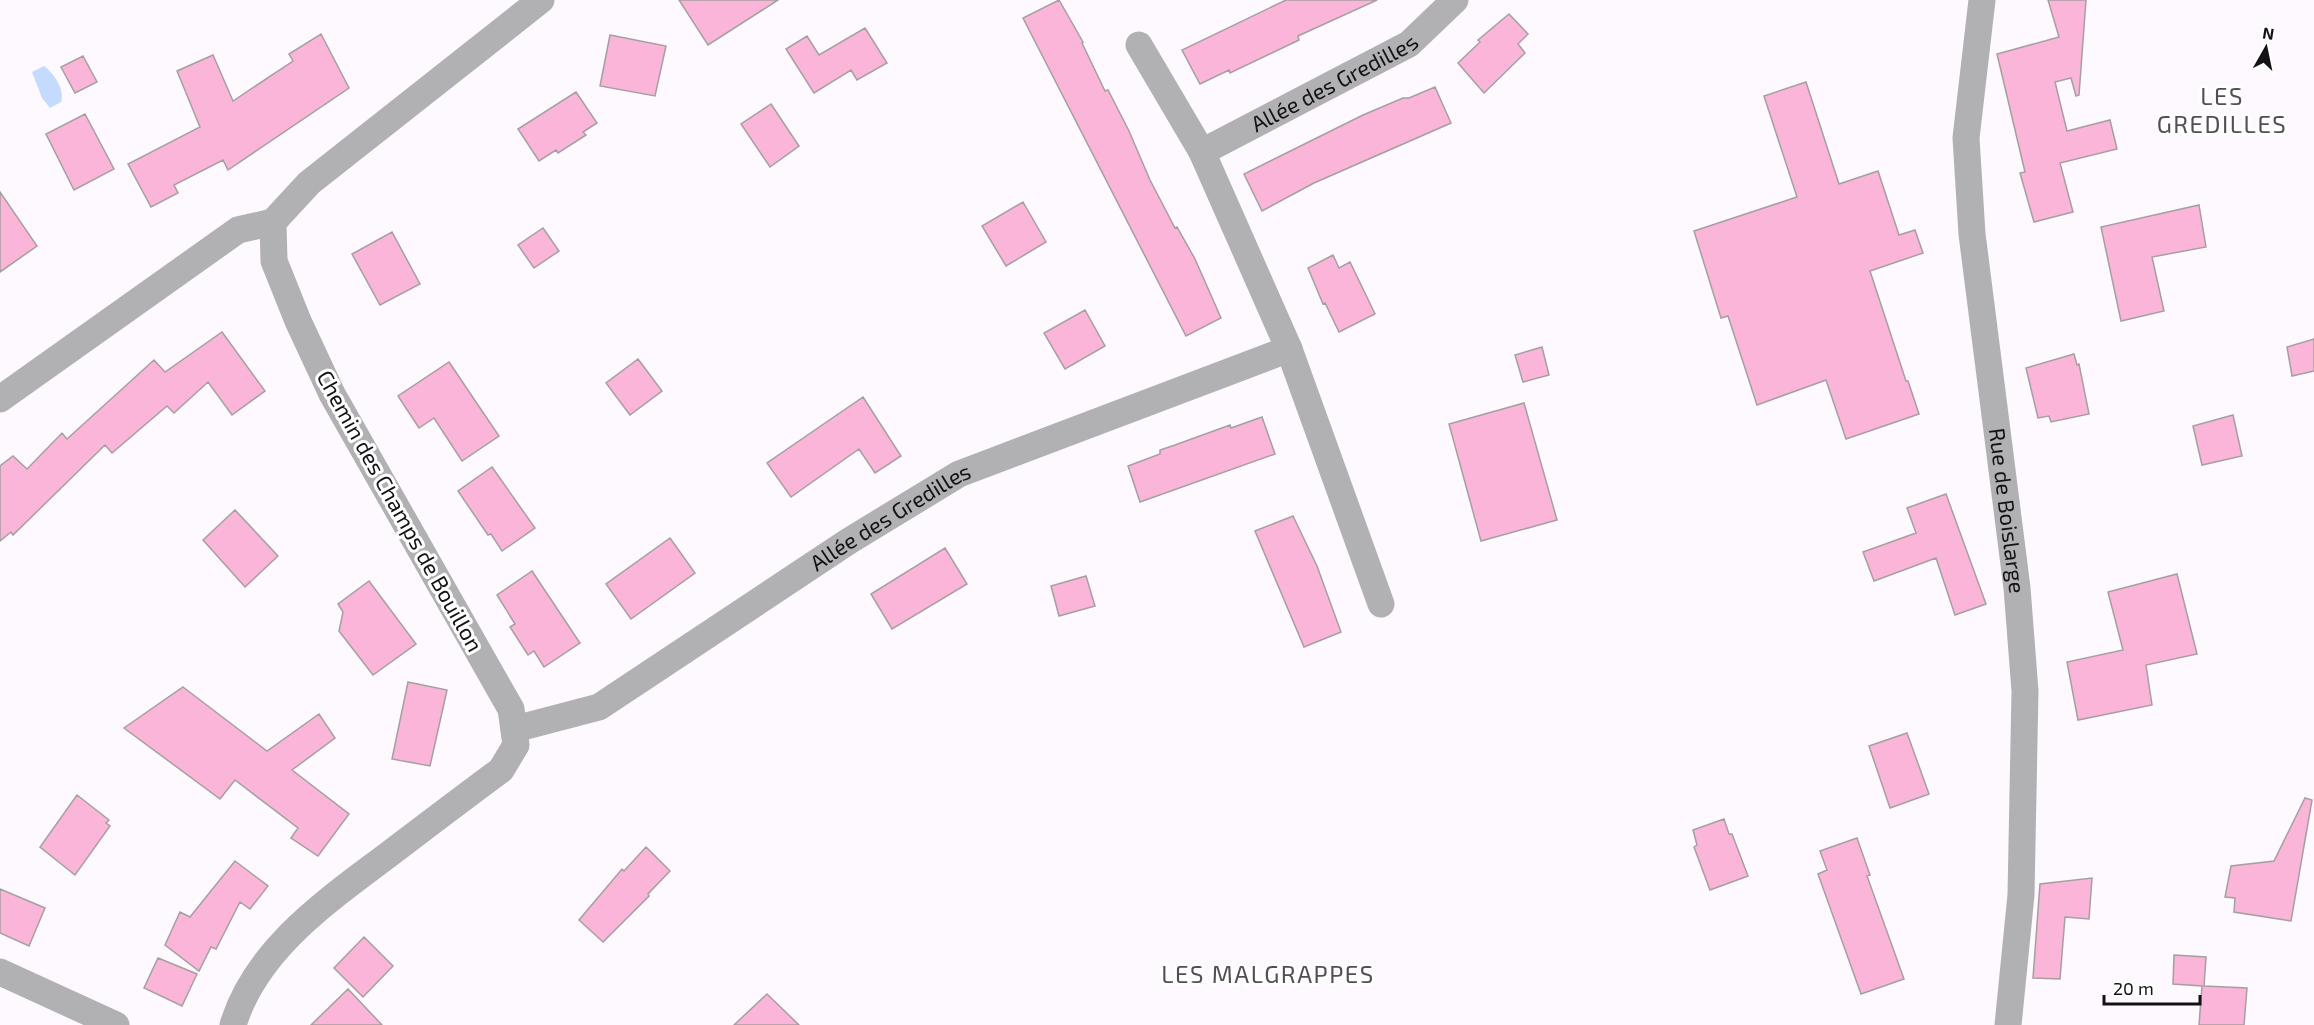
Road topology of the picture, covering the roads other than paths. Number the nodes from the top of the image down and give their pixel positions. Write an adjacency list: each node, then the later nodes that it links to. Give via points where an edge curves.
1 (542, 0): 6 (street, via 309,183)
2 (1455, 0): 5 (street, Allée des Gredilles, via 1409,44)
3 (1982, 0): 14 (street, Rue de Boislarge, via 1966,138 1972,234 2017,588 2025,691 2021,895)
4 (1139, 45): 5 (street)
5 (1202, 152): 7 (street)
6 (273, 222): 8 (street, via 238,230); 10 (street, Chemin des Champs de Bouillon, via 274,261 332,394 510,710)
7 (1289, 348): 9 (street); 10 (street, Allée des Gredilles, via 958,474 598,707)
8 (0, 399)
9 (1381, 604)
10 (515, 729): 13 (street, via 516,745 501,770 310,914 258,973)
11 (0, 972): 12 (street)
12 (116, 1025)
13 (233, 1025)
14 (2008, 1025)

